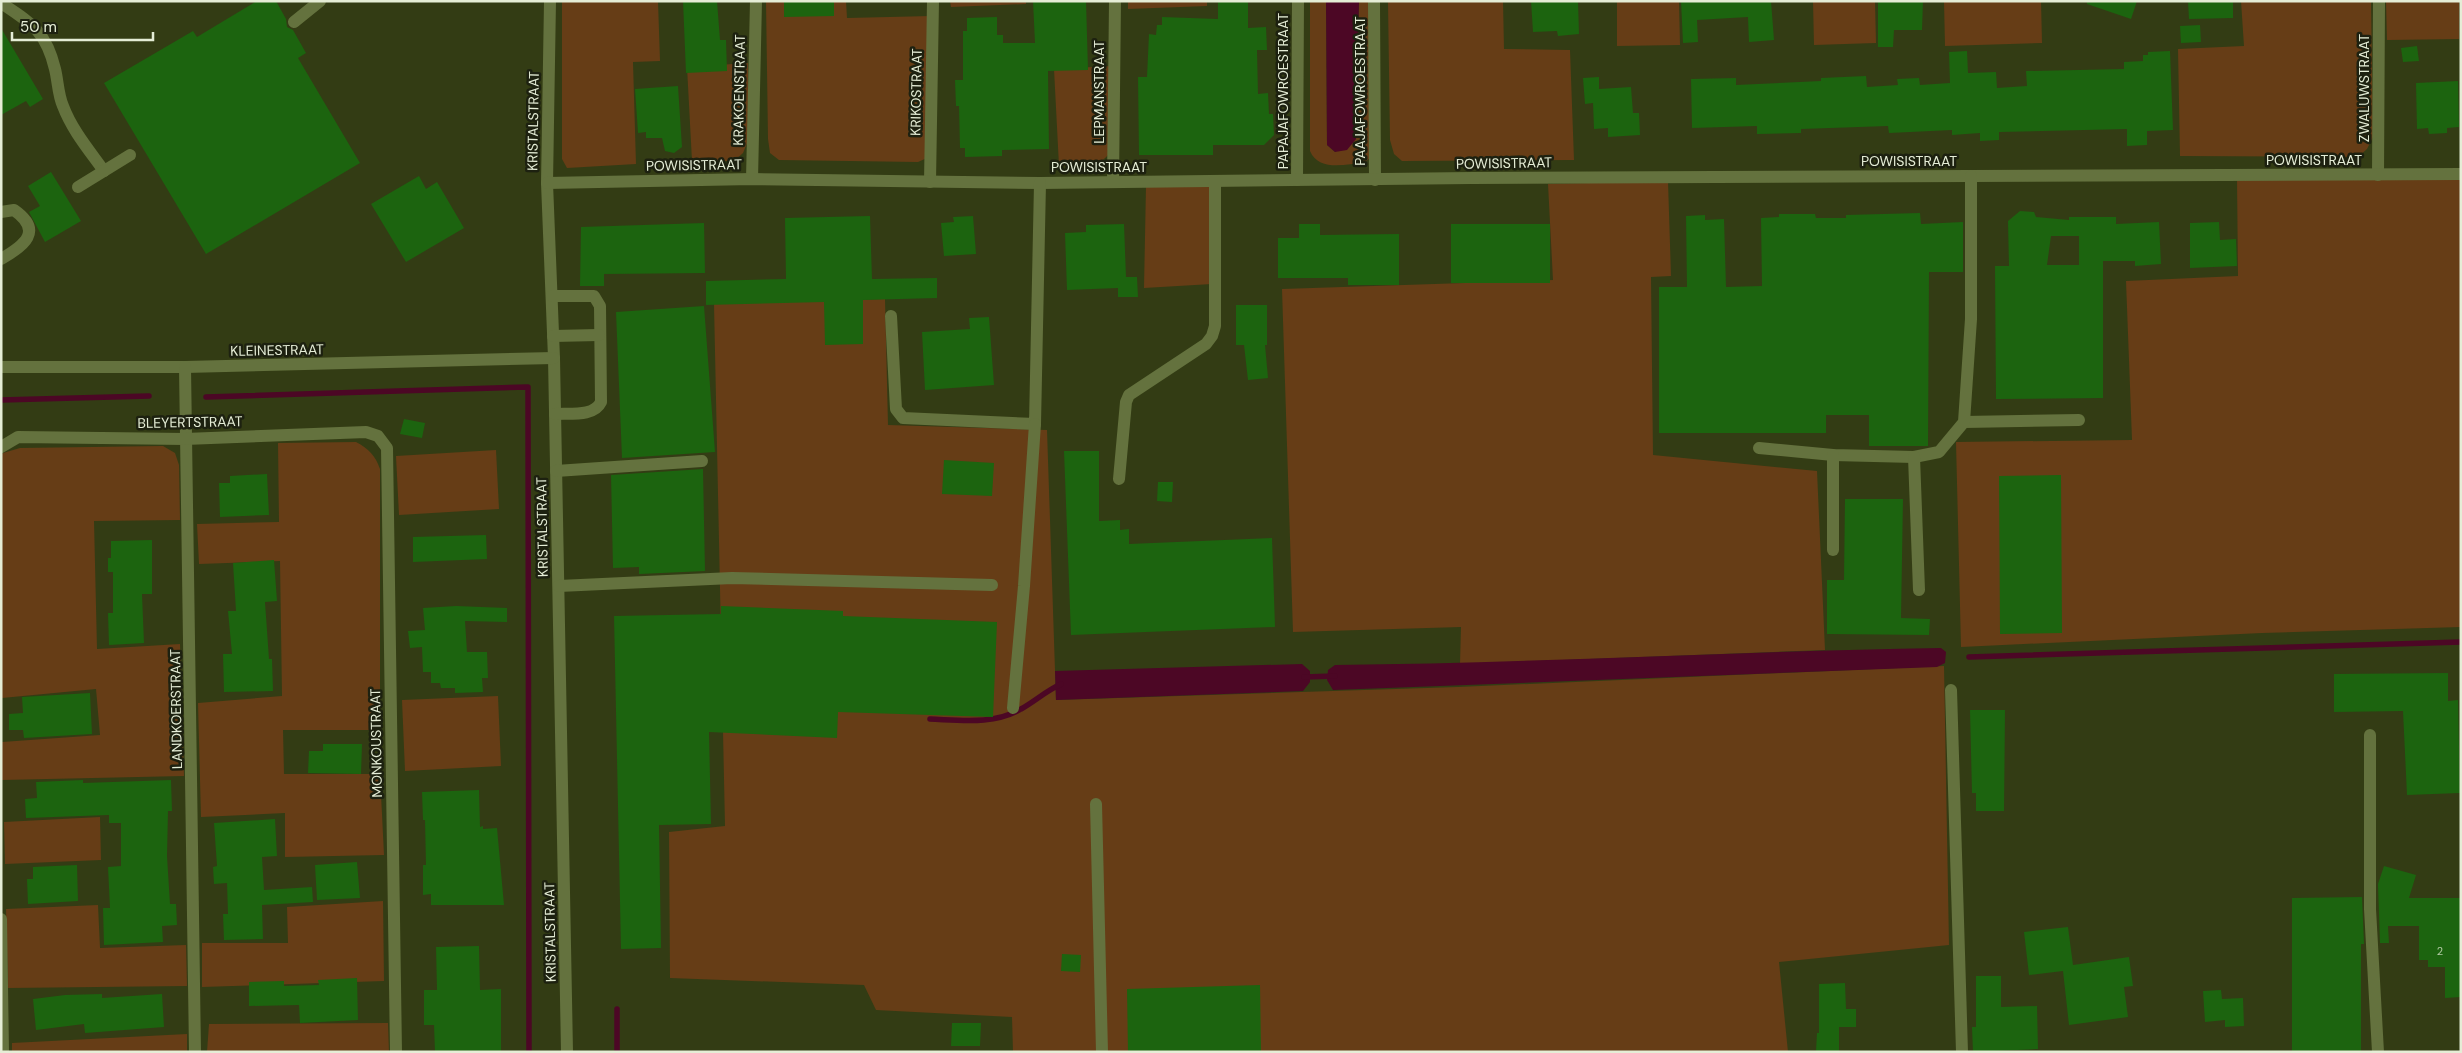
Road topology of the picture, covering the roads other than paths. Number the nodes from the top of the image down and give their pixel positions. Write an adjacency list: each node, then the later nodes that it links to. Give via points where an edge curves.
1 (320, 1): 10 (street)
2 (550, 1): 20 (street, KRISTALSTRAAT)
3 (756, 1): 16 (street, KRAKOENSTRAAT)
4 (933, 1): 21 (street, KRIKOSTRAAT)
5 (1115, 1): 22 (street, LEPMANSTRAAT)
6 (1298, 1): 17 (street, PAPAJAFOWROESTRAAT)
7 (1374, 1): 18 (street, PAAJAFOWROESTRAAT)
8 (2379, 1): 14 (street, ZWALUWSTRAAT)
9 (1, 3): 12 (street, via 40,32 54,66 62,105 77,134)
10 (294, 22)
11 (130, 155): 12 (street)
12 (104, 171): 24 (street)
13 (2461, 174): 14 (street, POWISISTRAAT)
14 (2378, 175): 15 (street, POWISISTRAAT)
15 (1971, 176): 18 (street, POWISISTRAAT); 36 (street, via 1971,319)
16 (752, 179): 20 (street, POWISISTRAAT); 21 (street, POWISISTRAAT)
17 (1297, 180): 18 (street, POWISISTRAAT); 19 (street, POWISISTRAAT)
18 (1376, 180)
19 (1215, 181): 22 (street, POWISISTRAAT); 46 (street, via 1215,326 1212,336 1206,344 1129,395)
20 (547, 182): 27 (street, KRISTALSTRAAT)
21 (930, 182): 23 (street, POWISISTRAAT)
22 (1113, 182): 23 (street, POWISISTRAAT)
23 (1040, 183): 37 (street)
24 (78, 187)
25 (1, 212): 26 (street, via 14,210 28,224 29,233 22,246)
26 (1, 259)
27 (552, 296): 29 (street, via 594,296 600,306); 30 (street, KRISTALSTRAAT)
28 (892, 316): 37 (street, via 898,415 903,418)
29 (599, 335): 30 (street); 34 (street, via 601,402 598,408)
30 (553, 336): 31 (street, KRISTALSTRAAT)
31 (554, 358): 33 (street, KLEINESTRAAT); 34 (street, KRISTALSTRAAT)
32 (1, 367): 33 (street, KLEINESTRAAT)
33 (185, 367): 39 (street, LANDKOERSTRAAT)
34 (555, 414): 45 (street, KRISTALSTRAAT)
35 (2079, 420): 36 (street)
36 (1964, 422): 43 (street, via 1939,452)
37 (1036, 424): 52 (street)
38 (378, 436): 39 (street, BLEYERTSTRAAT, via 366,432); 58 (street, MONKOUSTRAAT, via 387,448)
39 (185, 438): 40 (street, BLEYERTSTRAAT, via 18,437); 57 (street, LANDKOERSTRAAT)
40 (2, 446)
41 (1759, 448): 42 (street)
42 (1833, 454): 43 (street); 47 (street)
43 (1914, 457): 50 (street)
44 (702, 461): 45 (street)
45 (556, 470): 49 (street, KRISTALSTRAAT)
46 (1119, 479)
47 (1833, 550)
48 (992, 585): 49 (street, via 732,578)
49 (559, 586): 59 (street, KRISTALSTRAAT)
50 (1919, 590)
51 (1952, 690): 61 (street)
52 (1013, 708)
53 (2370, 735): 62 (street, via 2370,909)
54 (1096, 804): 60 (street)
55 (1, 919): 56 (street)
56 (3, 1052)
57 (195, 1052)
58 (396, 1052)
59 (567, 1052)
60 (1102, 1052)
61 (1962, 1052)
62 (2378, 1052)

